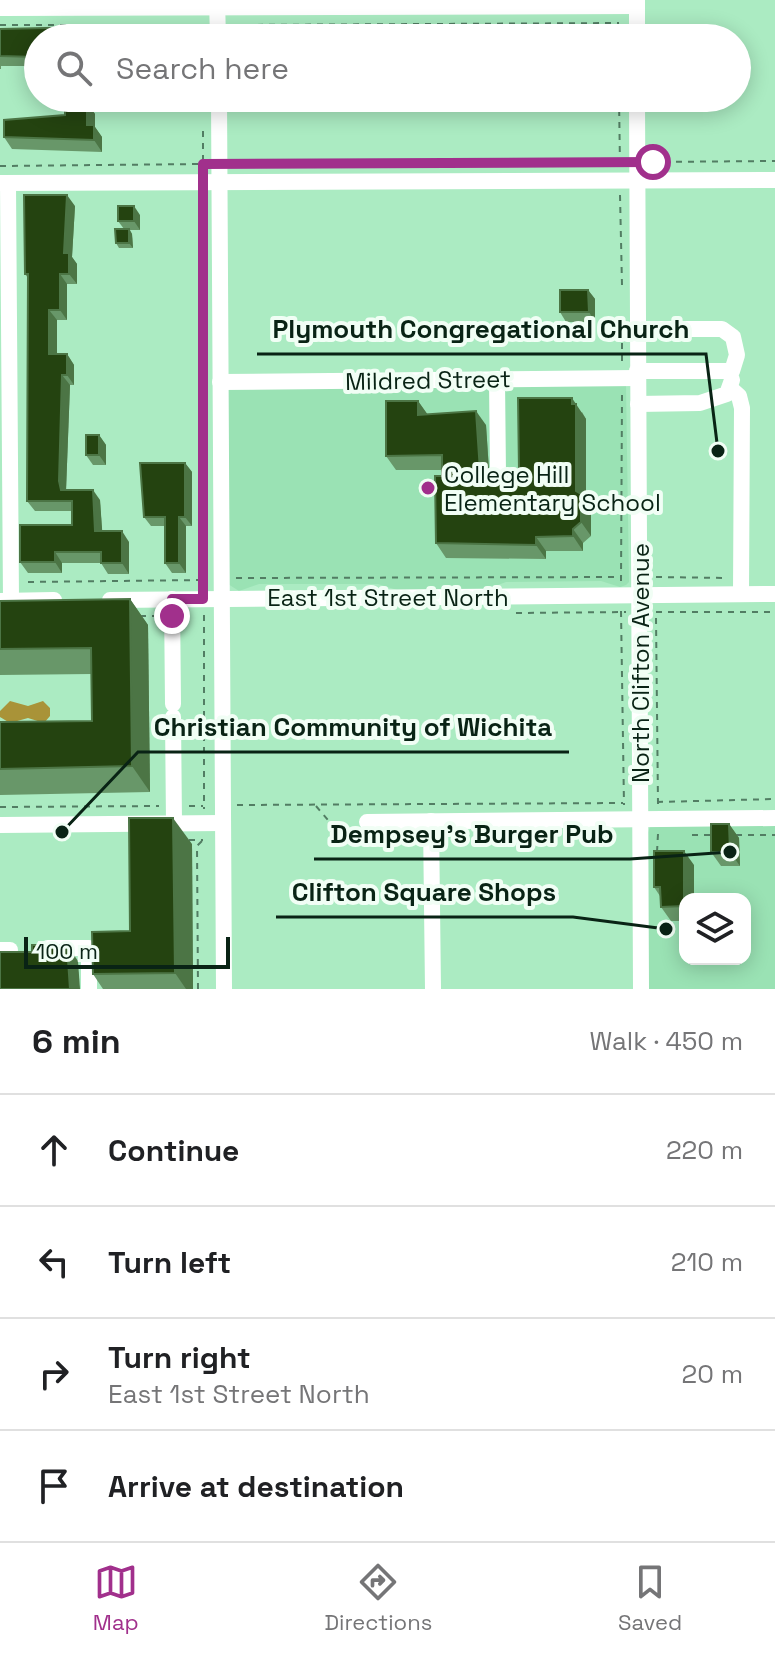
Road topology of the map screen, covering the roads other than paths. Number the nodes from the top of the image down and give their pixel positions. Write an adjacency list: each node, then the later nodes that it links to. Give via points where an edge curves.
1 (217, 3): 2 (street); 4 (street); 5 (street)
2 (428, 3): 3 (street)
3 (637, 3): 6 (street)
4 (0, 8)
5 (218, 24)
6 (637, 24)
7 (217, 112): 11 (street)
8 (637, 112): 10 (street, North Clifton Avenue, via 637,162)
9 (775, 180): 10 (street)
10 (628, 181): 11 (street); 13 (street, North Clifton Avenue)
11 (211, 182): 12 (street); 17 (street)
12 (4, 183): 22 (street, via 10,582)
13 (629, 334): 14 (street, North Clifton Avenue); 16 (street, via 727,331 737,346)
14 (632, 376): 15 (street, Mildred Street); 16 (street, Mildred Street); 18 (street, North Clifton Avenue)
15 (497, 379): 17 (street, Mildred Street); 19 (street)
16 (731, 379): 18 (street, via 714,401); 20 (street, via 742,408)
17 (220, 382): 26 (street, via 221,579)
18 (638, 404): 25 (street, North Clifton Avenue)
19 (498, 475)
20 (741, 586): 21 (street, East 1st Street North); 25 (street, East 1st Street North)
21 (775, 594)
22 (5, 600): 23 (street)
23 (69, 600)
24 (99, 600): 27 (street, East 1st Street North)
25 (640, 603): 26 (street, East 1st Street North); 28 (street, North Clifton Avenue)
26 (212, 607): 27 (street, East 1st Street North); 32 (street)
27 (172, 608): 33 (street)
28 (641, 811): 29 (street); 30 (street); 39 (street, North Clifton Avenue)
29 (775, 818)
30 (431, 821): 31 (street); 38 (street)
31 (367, 822)
32 (222, 823): 33 (street); 37 (street)
33 (174, 824): 34 (street)
34 (0, 825)
35 (48, 948): 36 (street, via 89,948)
36 (89, 989)
37 (224, 989)
38 (433, 989)
39 (641, 989)

